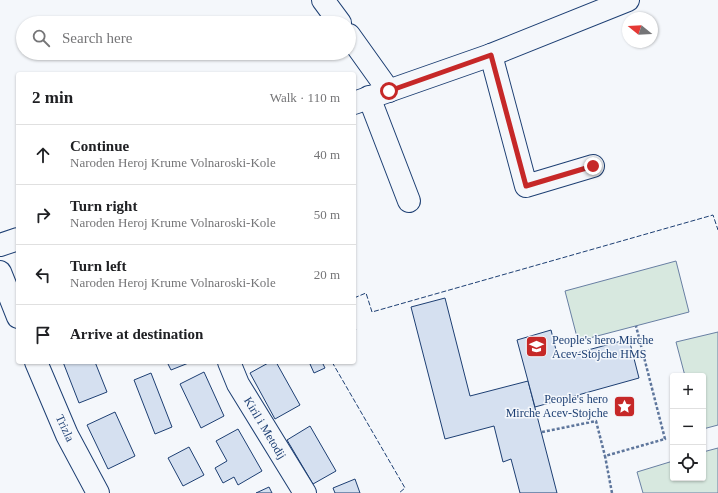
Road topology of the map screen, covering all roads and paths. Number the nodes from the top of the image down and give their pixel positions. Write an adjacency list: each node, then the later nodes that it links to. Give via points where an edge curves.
1 (323, 0): 3 (street)
2 (628, 0): 5 (street)
3 (335, 16)
4 (356, 55): 6 (street)
5 (491, 55): 6 (street); 7 (street, via 526,186)
6 (371, 97): 8 (street)
7 (593, 166)
8 (409, 201)
9 (16, 240): 10 (street)
10 (0, 245)
11 (0, 272): 12 (street)
12 (16, 312)
13 (636, 326): 17 (path, via 664,439)
14 (37, 364): 18 (street, Trizla, via 67,435)
15 (231, 364): 19 (street, Kiril i Metodij, via 238,384)
16 (542, 432): 17 (path, via 596,421)
17 (604, 456): 20 (path)
18 (98, 493)
19 (305, 493)
20 (612, 493)

